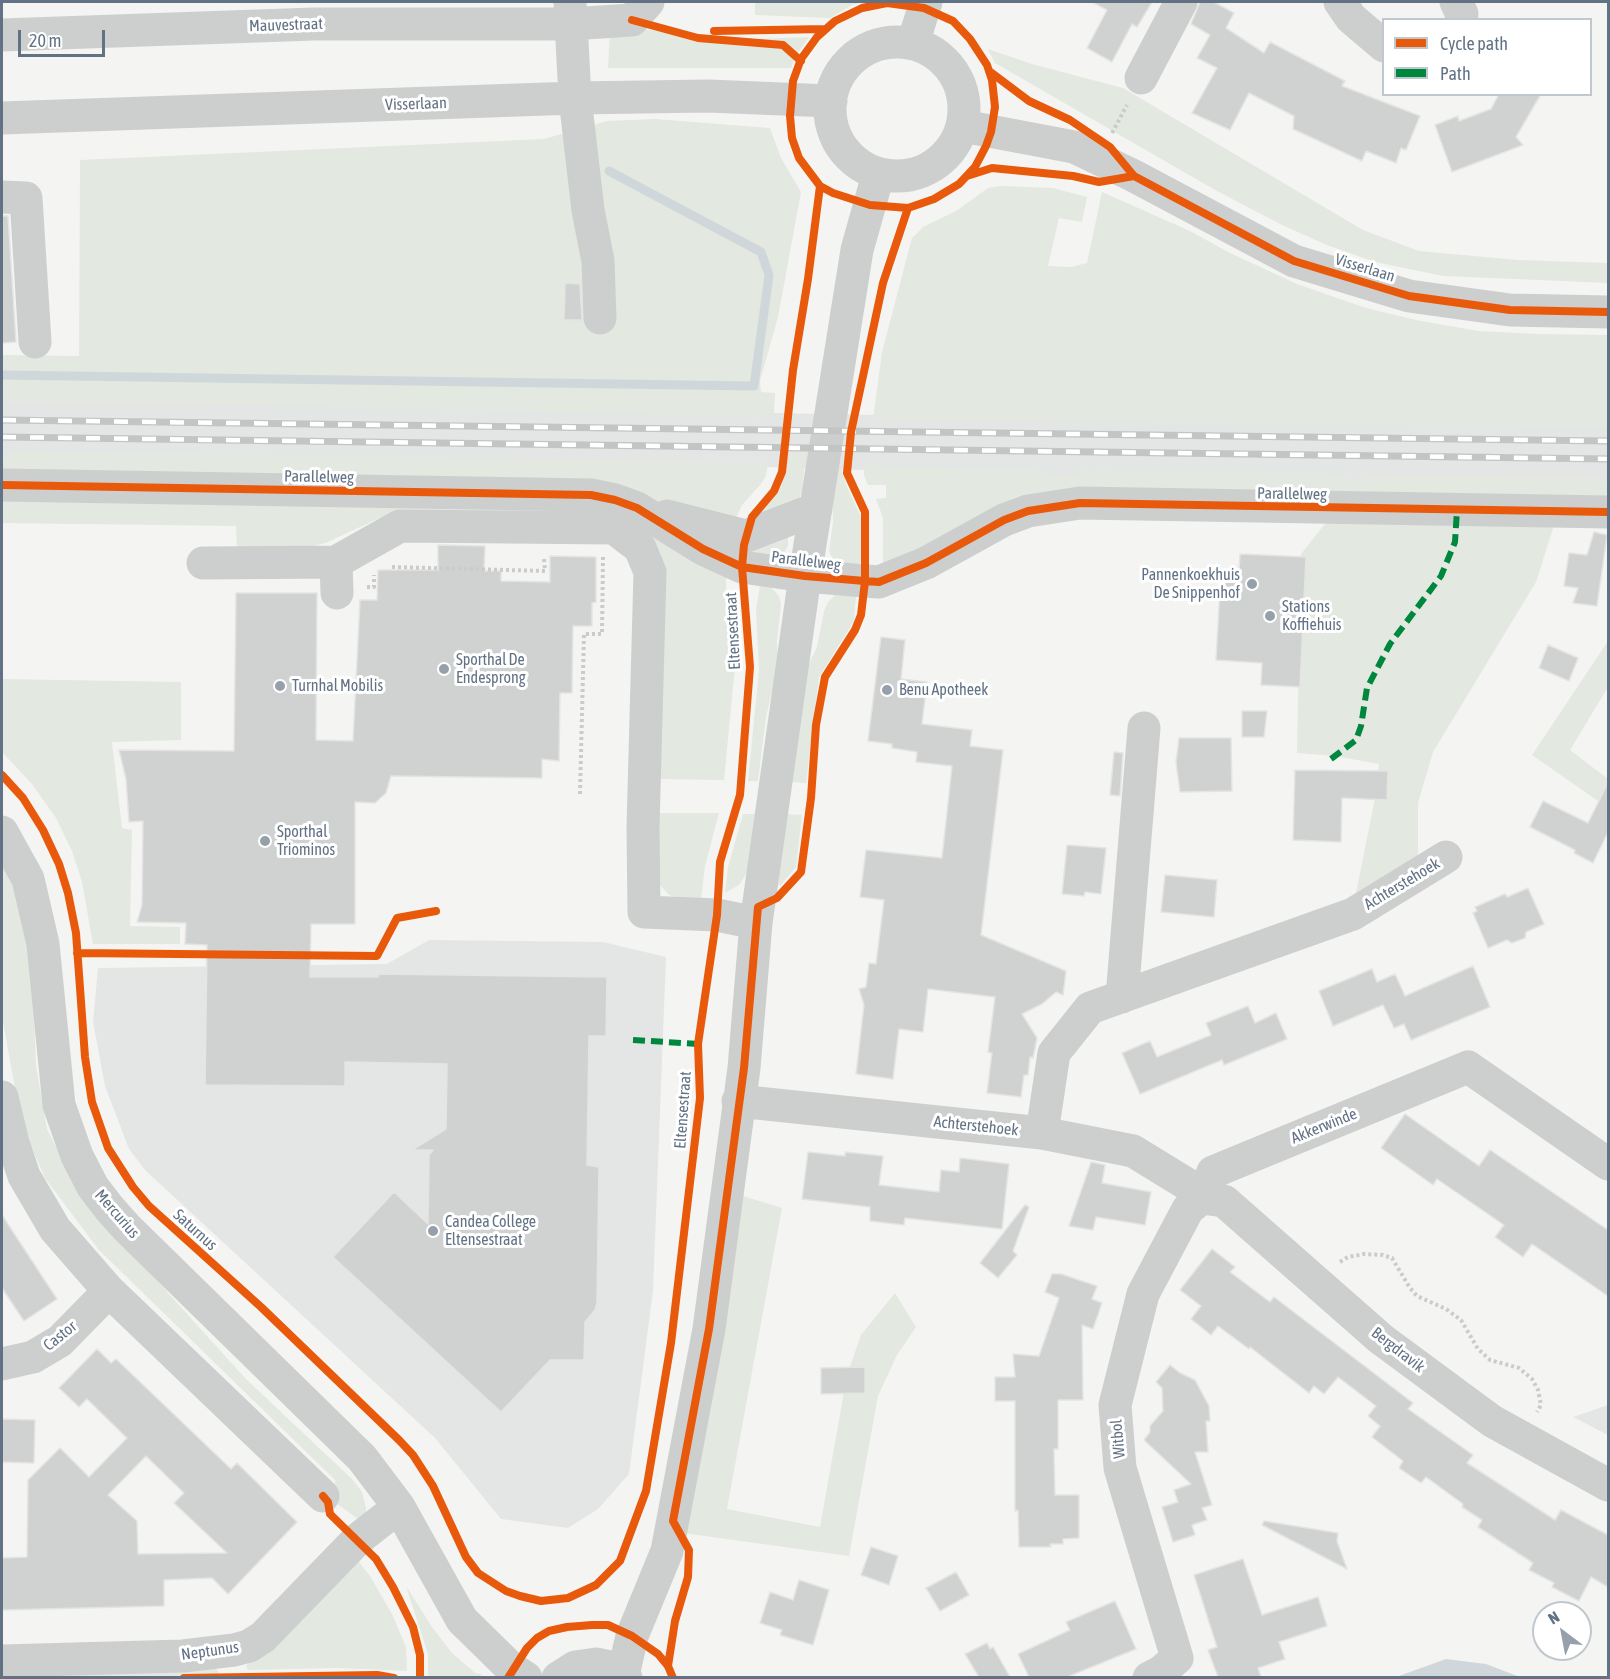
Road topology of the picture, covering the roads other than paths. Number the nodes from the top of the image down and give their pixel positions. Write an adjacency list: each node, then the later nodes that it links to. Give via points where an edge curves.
1 (648, 2): 6 (street, Mauvestraat, via 632,20)
2 (926, 2): 9 (street)
3 (1181, 2): 11 (street)
4 (1340, 2): 10 (street, via 1351,18)
5 (1456, 2): 7 (street)
6 (570, 13): 8 (street, Mauvestraat); 12 (street)
7 (1461, 18)
8 (2, 35)
9 (913, 44): 13 (street, via 887,42 862,51 843,69 831,92); 15 (street, via 938,55 955,74 964,100)
10 (1382, 45)
11 (1141, 78)
12 (575, 98): 13 (street, Visserlaan, via 708,96); 14 (street, Visserlaan); 19 (street, via 598,261)
13 (831, 101): 16 (street, via 829,118 838,143 855,163)
14 (2, 118)
15 (963, 126): 16 (street, via 951,151 930,168 905,177); 18 (street, Visserlaan, via 1074,147 1294,261 1409,296 1510,310)
16 (878, 175): 23 (street, via 857,250)
17 (2, 197): 20 (street, via 26,198)
18 (1608, 312)
19 (600, 318)
20 (34, 342)
21 (2, 485): 22 (street, Parallelweg, via 591,495)
22 (637, 508): 23 (street, via 747,536); 26 (street, Parallelweg, via 703,549 742,567)
23 (816, 509): 26 (street)
24 (1608, 512): 26 (street, Parallelweg, via 1080,503 1028,511 1004,520 926,563 879,582)
25 (203, 563): 30 (street, via 337,581 400,526 614,528 640,548 650,572 644,912 717,915)
26 (805, 576): 30 (street)
27 (1144, 728): 31 (street)
28 (2, 832): 41 (street, Mercurius, via 28,879 43,944 59,1105 77,1156 93,1186 127,1228 362,1458)
29 (1446, 857): 31 (street, Achterstehoek, via 1353,914)
30 (756, 923): 33 (street)
31 (1122, 997): 34 (street, Achterstehoek, via 1090,1008 1054,1053)
32 (2, 1097): 37 (street, via 24,1176 55,1229)
33 (738, 1101): 34 (street, Achterstehoek); 43 (street, via 709,1329 673,1521 667,1551 632,1636)
34 (1042, 1132): 36 (street, via 1133,1151 1195,1189)
35 (1608, 1164): 36 (street, Akkerwinde, via 1468,1067 1213,1172)
36 (1202, 1198): 39 (street, Bergdravik, via 1224,1201 1381,1339 1492,1421); 46 (street, Witbol, via 1188,1209 1143,1294 1115,1405 1120,1468 1177,1658)
37 (110, 1291): 38 (street, Castor, via 60,1341 33,1357); 40 (street)
38 (2, 1364)
39 (1608, 1485)
40 (323, 1496)
41 (399, 1507): 42 (street, Neptunus, via 358,1539 263,1637 249,1646 183,1656); 44 (street, via 462,1620 512,1670)
42 (2, 1661)
43 (624, 1676): 45 (street, via 610,1667 589,1664 575,1666)
44 (526, 1677)
45 (558, 1677)
46 (1149, 1677)

